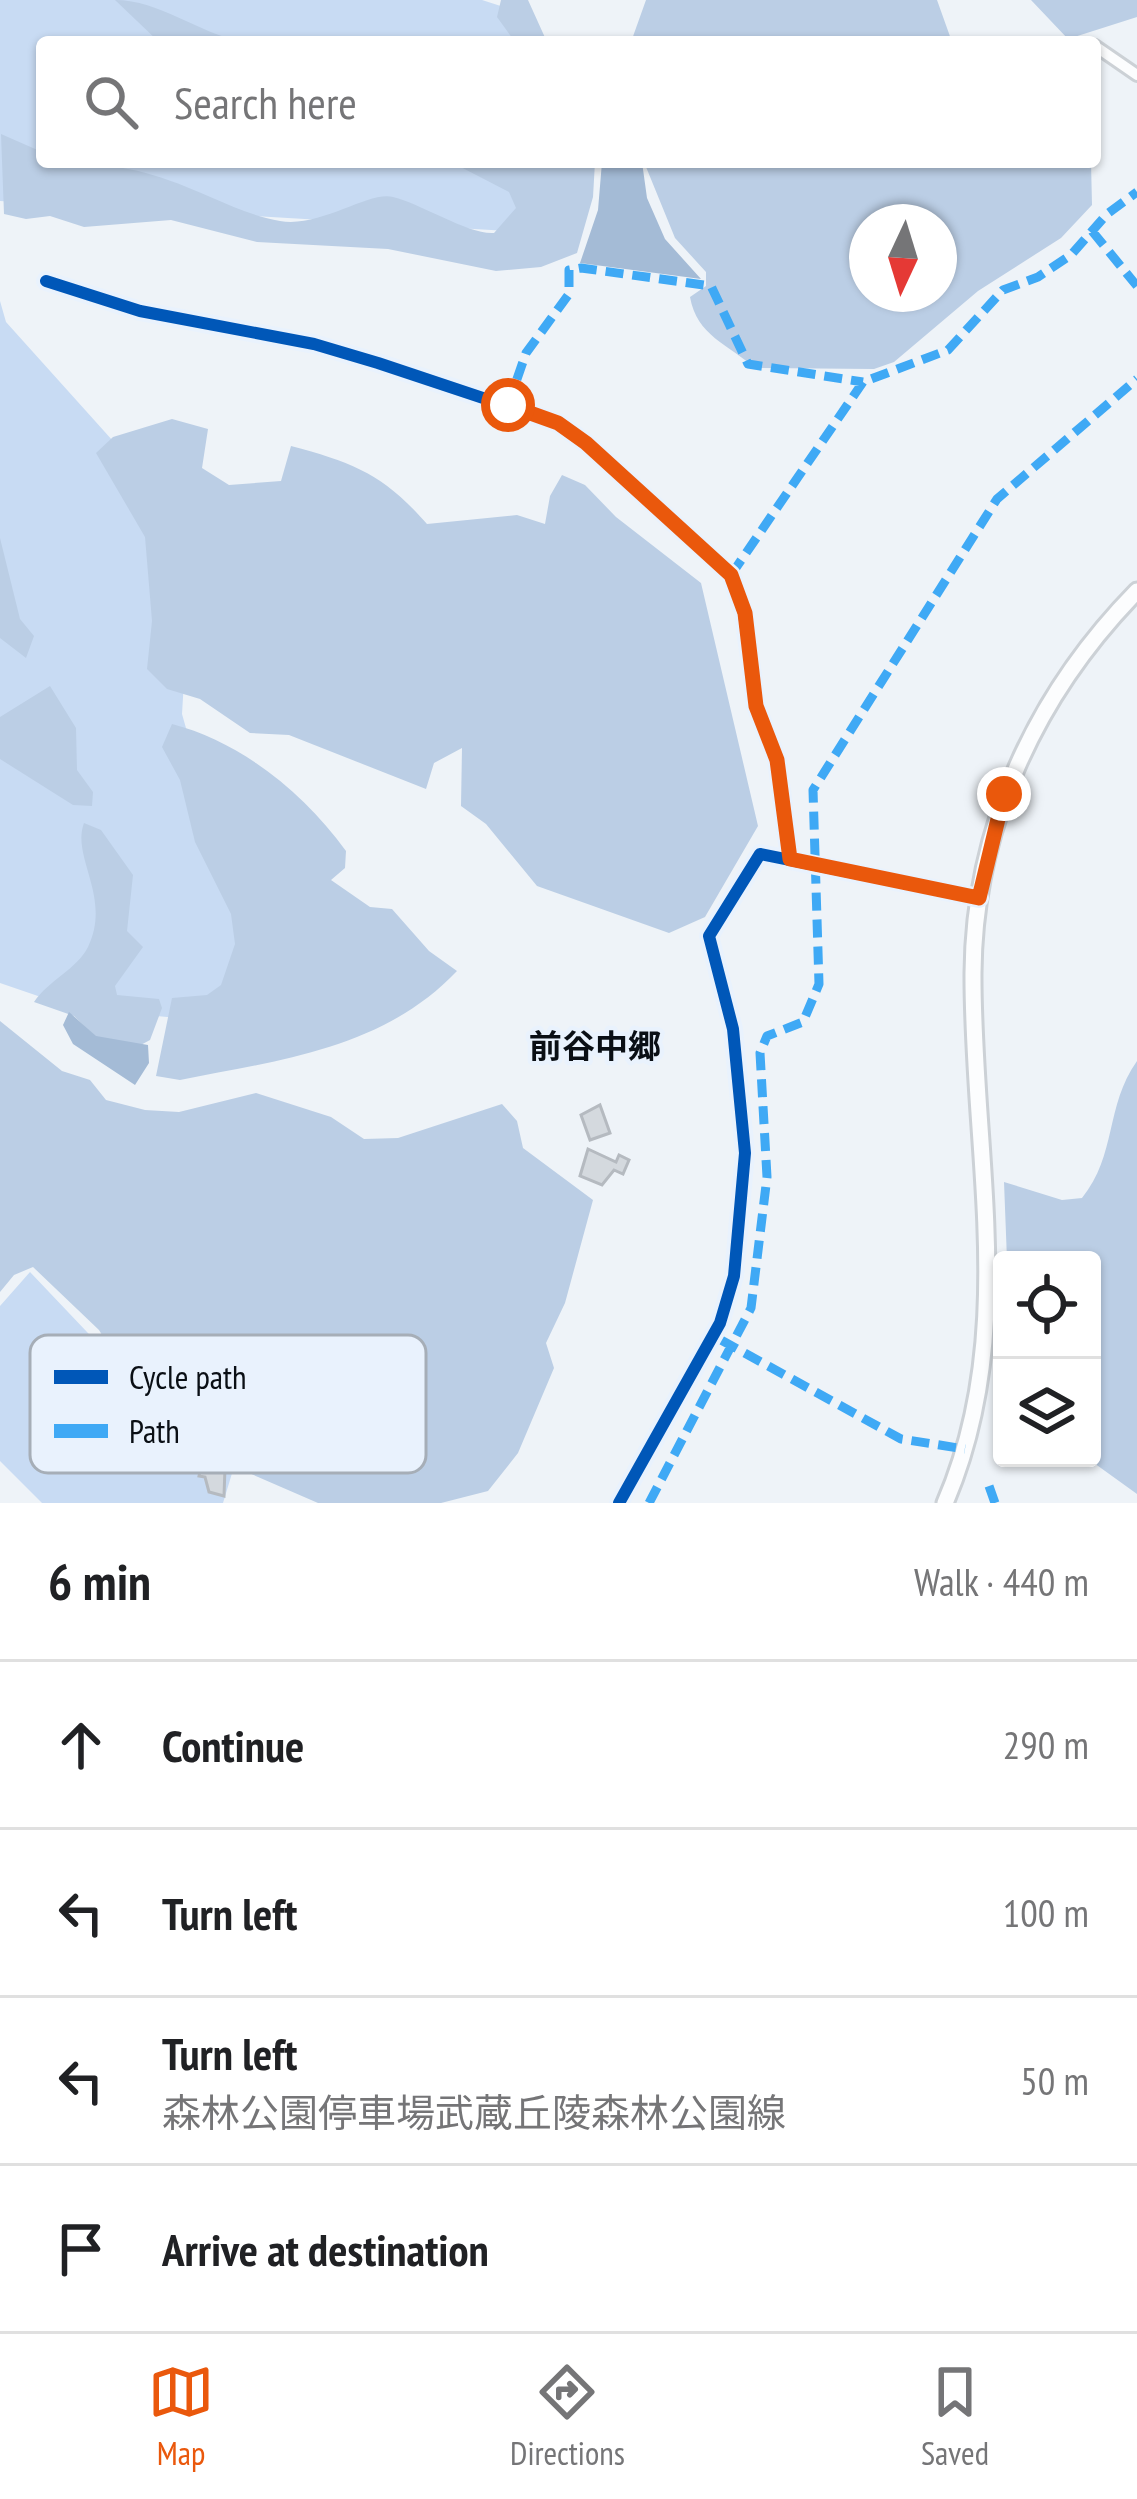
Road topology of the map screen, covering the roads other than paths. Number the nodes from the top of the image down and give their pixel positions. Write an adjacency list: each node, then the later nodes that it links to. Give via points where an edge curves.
1 (1101, 50): 2 (street)
2 (1137, 74)
3 (46, 280): 5 (street, via 140,311 378,363 558,423 586,443 702,544 739,592)
4 (1137, 590): 6 (main road, via 1039,718 989,839)
5 (790, 859): 6 (street); 7 (street, via 760,854 709,936 733,1029 745,1153 734,1276 720,1323)
6 (979, 898): 8 (main road, via 974,972 990,1292 980,1389)
7 (619, 1503)
8 (945, 1503)

